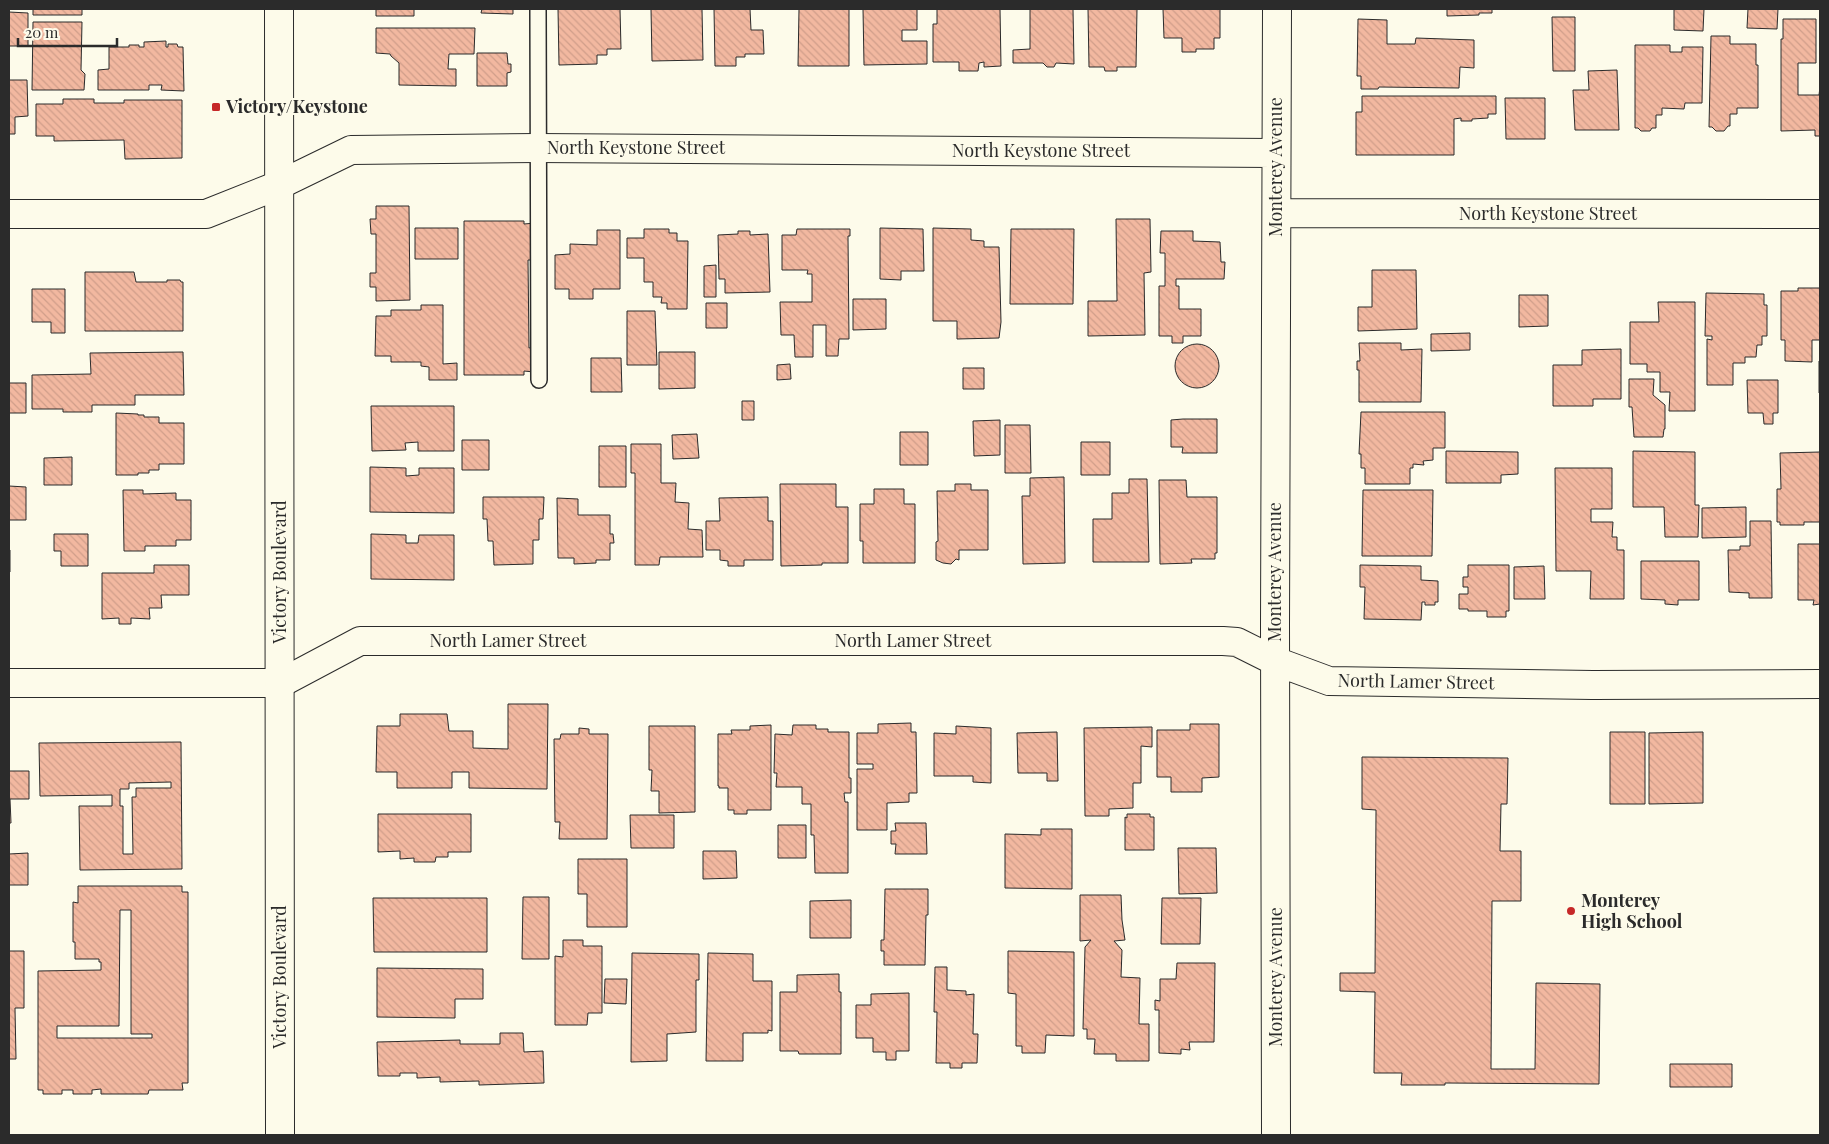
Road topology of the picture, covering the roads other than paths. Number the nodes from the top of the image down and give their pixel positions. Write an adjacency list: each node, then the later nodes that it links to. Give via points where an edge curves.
1 (279, 9): 6 (street, Victory Boulevard)
2 (538, 9): 4 (lane)
3 (1277, 9): 5 (street, Monterey Avenue)
4 (538, 148): 5 (street, North Keystone Street); 6 (street, North Keystone Street, via 351,150); 10 (lane)
5 (1276, 153): 7 (street, Monterey Avenue)
6 (279, 185): 8 (street, North Keystone Street, via 206,214); 13 (street, Victory Boulevard)
7 (1276, 213): 9 (street, North Keystone Street); 11 (street, Monterey Avenue)
8 (9, 214)
9 (1820, 214)
10 (539, 380)
11 (1275, 660): 13 (street, North Lamer Street, via 1237,642 1223,641 360,641); 14 (street, North Lamer Street, via 1329,680 1592,685); 16 (street, Monterey Avenue)
12 (9, 683): 13 (street, North Lamer Street)
13 (281, 683): 15 (street, Victory Boulevard)
14 (1820, 684)
15 (280, 1135)
16 (1276, 1135)

